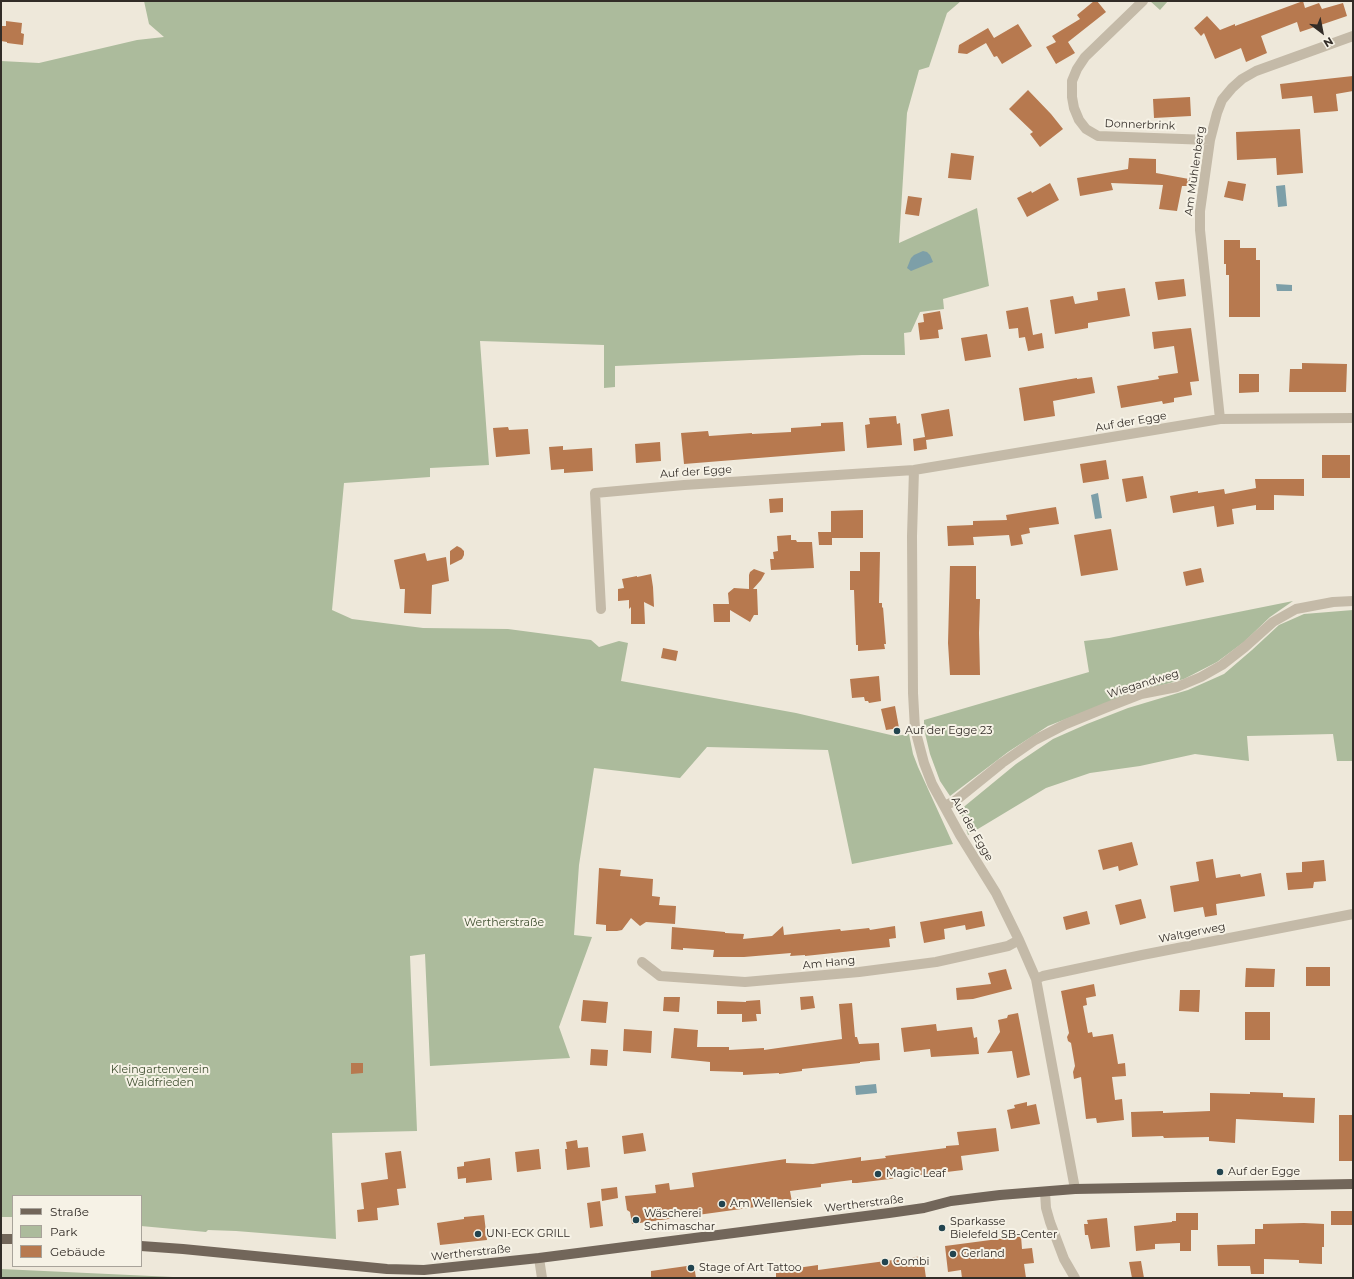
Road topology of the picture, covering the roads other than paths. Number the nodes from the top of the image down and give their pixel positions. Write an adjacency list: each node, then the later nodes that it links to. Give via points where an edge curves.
1 (1144, 1): 3 (street, Donnerbrink, via 1085,57 1078,69 1072,81 1072,97 1079,120 1086,129 1098,136)
2 (1353, 36): 3 (street, Am Mühlenberg, via 1256,71 1242,79 1222,100)
3 (1210, 140): 5 (street, Am Mühlenberg, via 1200,211 1200,230)
4 (1353, 418): 5 (street, Auf der Egge)
5 (1220, 419): 6 (street, Auf der Egge)
6 (914, 470): 8 (street, Auf der Egge, via 684,484 595,494); 9 (street, Auf der Egge, via 912,551 915,729 924,763)
7 (1353, 602): 9 (street, Wiegandweg, via 1333,602 1296,609 1273,622 1222,665 1201,678 1177,687 1134,697 1066,724 1002,763 955,801)
8 (601, 609)
9 (944, 806): 11 (street, Auf der Egge, via 996,893)
10 (1353, 914): 13 (street, Waltgerweg, via 1142,955)
11 (1019, 940): 12 (street, Am Hang, via 1008,946 936,962 745,982 660,976); 13 (street, Auf der Egge)
12 (642, 962)
13 (1036, 979): 15 (street, Auf der Egge)
14 (1353, 1184): 15 (main road, Wertherstraße)
15 (1074, 1189): 16 (main road, Wertherstraße)
16 (1045, 1192): 20 (main road, Wertherstraße, via 951,1201 924,1208); 22 (street, via 1050,1222 1064,1259)
17 (1, 1239): 18 (main road)
18 (12, 1240)
19 (142, 1246): 20 (main road, Wertherstraße, via 405,1271)
20 (539, 1258): 21 (street)
21 (542, 1278)
22 (1075, 1278)

